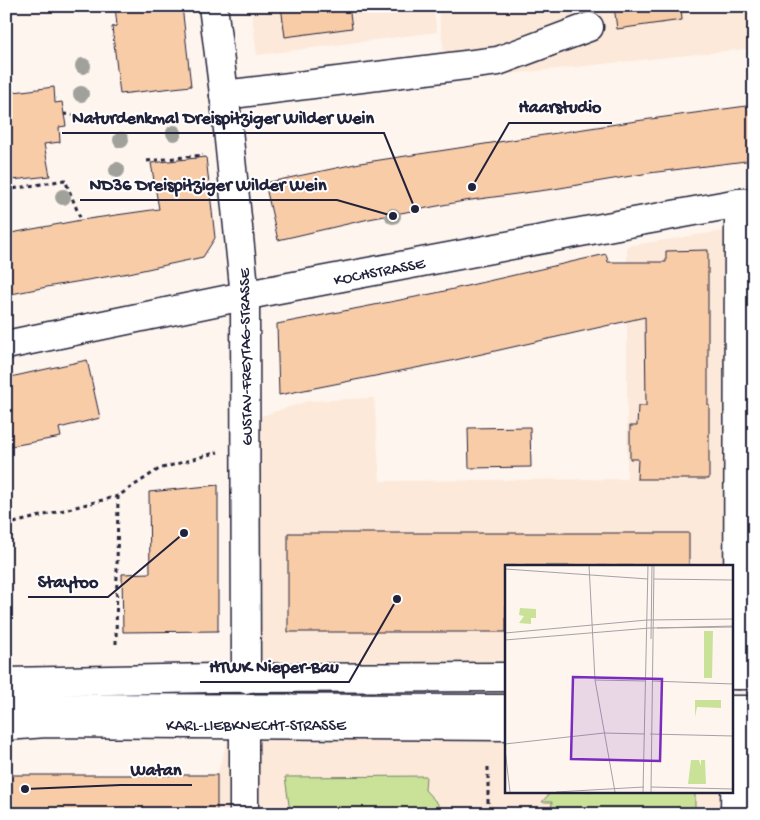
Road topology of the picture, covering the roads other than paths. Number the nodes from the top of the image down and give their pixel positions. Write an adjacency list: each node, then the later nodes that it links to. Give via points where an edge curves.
1 (213, 6): 3 (street, GUSTAV-FREYTAG-STRASSE)
2 (590, 27): 3 (street, via 498,61)
3 (224, 95): 5 (street, GUSTAV-FREYTAG-STRASSE)
4 (747, 203): 5 (street, KOCHSTRASSE, via 614,225); 7 (street)
5 (245, 296): 6 (street, KOCHSTRASSE); 9 (street, GUSTAV-FREYTAG-STRASSE)
6 (6, 345)
7 (746, 462): 11 (street)
8 (505, 677): 9 (street)
9 (246, 679): 10 (street)
10 (6, 682)
11 (742, 684)
12 (6, 694): 13 (street)
13 (505, 696)
14 (6, 708): 15 (street)
15 (505, 709)
16 (741, 721): 21 (street)
17 (244, 724): 18 (street, KARL-LIEBKNECHT-STRASSE, via 46,723); 19 (street, KARL-LIEBKNECHT-STRASSE); 20 (street)
18 (6, 726)
19 (505, 726)
20 (244, 814)
21 (735, 814)

